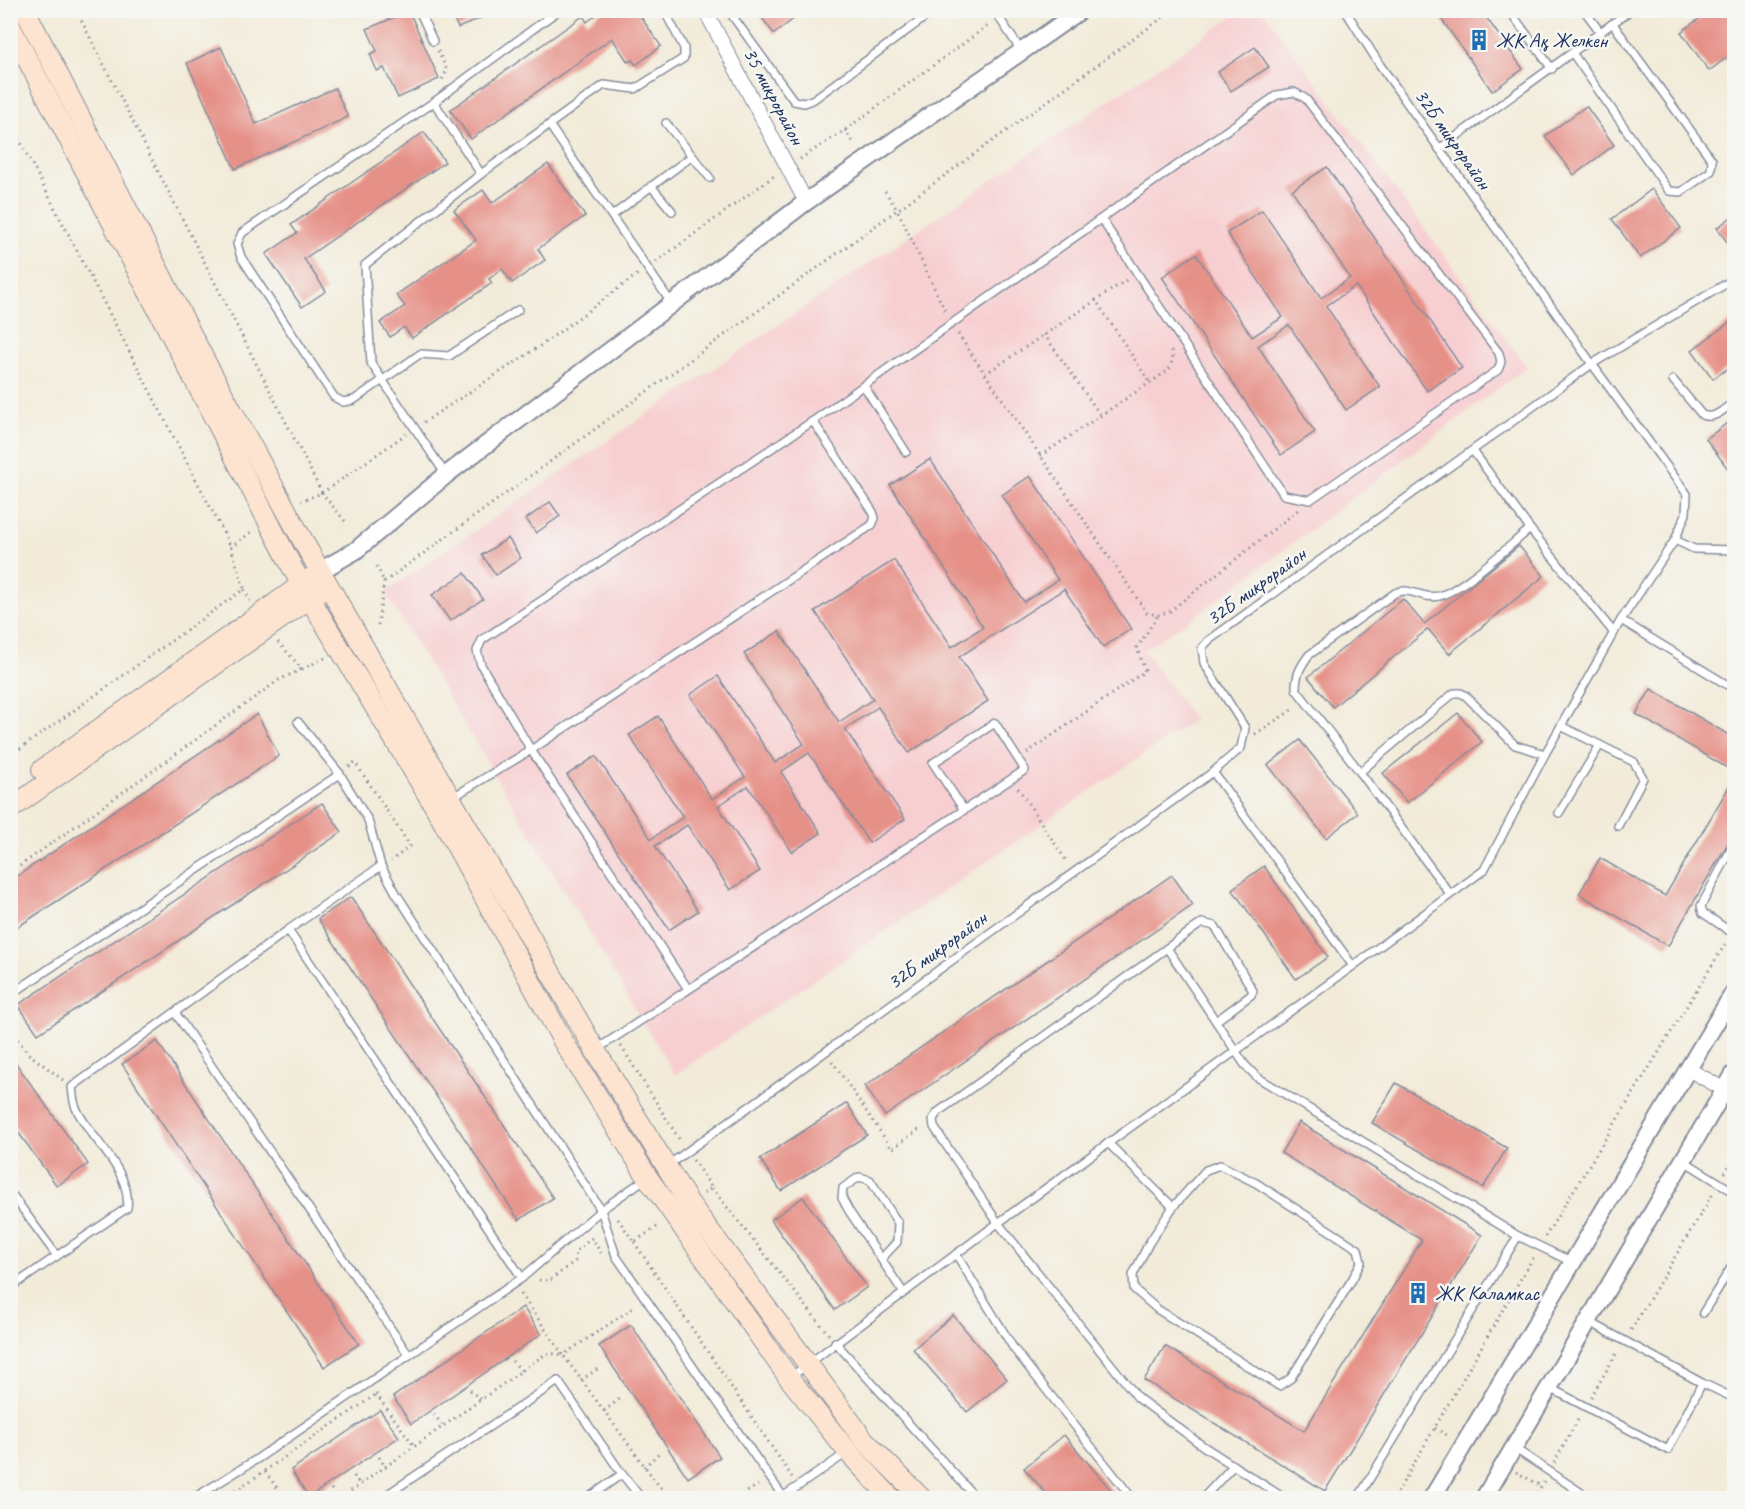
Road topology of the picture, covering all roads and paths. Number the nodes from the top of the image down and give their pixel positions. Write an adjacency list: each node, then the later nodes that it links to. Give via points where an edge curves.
1 (25, 10): 69 (main road, via 206,363)
2 (76, 10): 62 (path, via 322,493)
3 (419, 10): 19 (lane)
4 (559, 10): 23 (lane)
5 (664, 10): 26 (lane, via 684,48 684,58 635,89 604,85)
6 (705, 10): 35 (street, 35 микрорайон)
7 (728, 10): 8 (lane, via 794,101 804,103)
8 (935, 10)
9 (994, 10): 20 (lane)
10 (1081, 10): 20 (street)
11 (1173, 10): 37 (path)
12 (1345, 10): 29 (lane, 32Б микрорайон)
13 (1509, 10): 22 (lane)
14 (1584, 10): 18 (lane)
15 (1631, 10): 16 (lane)
16 (1613, 24): 18 (lane); 21 (lane, via 1712,160 1711,171 1685,190 1669,191)
17 (10, 26): 72 (main road)
18 (1601, 33): 21 (lane)
19 (433, 41): 23 (path, via 447,70)
20 (1022, 51): 35 (street)
21 (1573, 54): 22 (lane)
22 (1552, 69): 29 (lane)
23 (434, 102): 31 (lane); 50 (lane, via 242,233 237,244 241,257 334,397 343,402 354,400)
24 (10, 122): 66 (path)
25 (666, 123): 30 (lane)
26 (550, 126): 31 (lane); 38 (lane)
27 (845, 130): 28 (path)
28 (853, 142)
29 (1439, 149): 48 (lane, 32Б микрорайон)
30 (692, 156): 32 (lane); 33 (lane)
31 (481, 174): 50 (lane, via 365,265 371,363)
32 (710, 178)
33 (651, 186): 36 (lane); 38 (lane)
34 (885, 191): 37 (path)
35 (806, 202): 43 (street)
36 (672, 211)
37 (898, 211): 45 (path); 70 (path)
38 (613, 215): 43 (lane)
39 (1102, 220): 40 (lane); 45 (lane); 61 (lane, via 1277,94 1294,93 1306,99 1499,353 1498,370)
40 (1137, 273): 42 (path); 61 (lane, via 1284,495)
41 (1734, 279): 48 (lane)
42 (1095, 299): 46 (path); 52 (path)
43 (672, 304): 60 (street)
44 (518, 310): 50 (lane, via 449,356 420,354)
45 (952, 325): 49 (path); 53 (lane)
46 (1044, 334): 49 (path); 55 (path)
47 (1171, 346): 52 (path, via 1169,370)
48 (1592, 364): 57 (lane, 32Б микрорайон); 65 (lane, via 1687,494 1686,514)
49 (985, 374): 59 (path)
50 (383, 379): 60 (lane)
51 (1673, 380): 54 (lane, via 1707,417)
52 (1150, 383): 55 (path)
53 (864, 386): 56 (lane); 58 (lane)
54 (1734, 402)
55 (1101, 416): 59 (path)
56 (813, 420): 87 (lane, via 482,640 477,651 481,665); 87 (lane, via 873,512 872,525)
57 (1473, 451): 63 (lane); 85 (lane, 32Б микрорайон, via 1203,648 1204,663 1245,728)
58 (906, 453)
59 (1040, 456): 74 (path, via 1134,597 1148,613)
60 (446, 476): 69 (street)
61 (1310, 500): 74 (path, via 1170,611)
62 (300, 502)
63 (1530, 529): 77 (lane); 82 (lane, via 1446,595 1423,598 1407,590 1395,592 1309,655 1296,675 1296,689)
64 (253, 531): 66 (path)
65 (1675, 540): 67 (lane, via 1694,549); 75 (lane)
66 (231, 547): 71 (path)
67 (1734, 550)
68 (377, 566): 70 (path)
69 (324, 578): 72 (main road); 96 (main road)
70 (384, 582): 76 (path)
71 (244, 589): 73 (path); 89 (path)
72 (305, 591): 73 (main road); 97 (main road); 131 (main road, via 434,805 563,1041)
73 (258, 615): 95 (main road)
74 (1158, 615): 90 (path, via 1137,648 1145,671)
75 (1622, 620): 77 (lane); 81 (lane)
76 (378, 625)
77 (1614, 633): 84 (lane)
78 (275, 639): 80 (path)
79 (325, 658): 80 (path)
80 (302, 669): 105 (path, via 279,680)
81 (1734, 689)
82 (1305, 702): 85 (path); 92 (lane)
83 (298, 722): 93 (lane)
84 (1561, 726): 86 (lane); 88 (lane)
85 (1243, 742): 91 (lane, 32Б микрорайон)
86 (1600, 745): 99 (lane); 100 (lane, via 1635,762 1643,778)
87 (531, 750): 96 (lane); 111 (lane)
88 (1545, 754): 92 (lane, via 1515,745 1466,696 1454,693); 106 (lane, via 1484,870)
89 (10, 756)
90 (1018, 760): 94 (lane, via 1025,770); 98 (lane, via 995,723 933,763)
91 (1214, 771): 104 (lane, 32Б микрорайон); 110 (lane)
92 (1360, 771): 106 (lane)
93 (340, 774): 102 (lane, via 368,820); 103 (path, via 355,762 410,846 391,861); 113 (lane)
94 (1012, 778): 98 (lane); 104 (path)
95 (10, 793)
96 (449, 799): 118 (main road)
97 (10, 809)
98 (964, 810): 111 (lane)
99 (1559, 813)
100 (1618, 826)
101 (1734, 844): 108 (lane, via 1701,906 1703,913)
102 (381, 866): 107 (lane); 139 (lane)
103 (397, 871)
104 (1073, 872): 120 (lane, 32Б микрорайон)
105 (10, 873)
106 (1450, 894): 110 (lane)
107 (288, 930): 114 (lane); 151 (lane)
108 (1733, 933): 144 (path)
109 (1167, 948): 115 (lane); 115 (lane, via 1203,923 1215,926 1253,991); 125 (lane)
110 (1353, 966): 119 (lane)
111 (688, 989): 117 (lane)
112 (1734, 992): 121 (street)
113 (10, 995)
114 (176, 1014): 123 (lane); 161 (lane)
115 (1216, 1021): 119 (lane)
116 (10, 1030): 123 (path, via 29,1054)
117 (615, 1037): 118 (lane); 127 (path)
118 (595, 1050): 130 (main road)
119 (1236, 1051): 126 (lane); 142 (lane, via 1257,1077)
120 (825, 1052): 125 (path, via 892,1149); 127 (lane, 32Б микрорайон)
121 (1688, 1069): 124 (street); 149 (street)
122 (1734, 1074): 124 (street)
123 (72, 1087): 146 (lane, via 76,1108 119,1173 129,1197 127,1208)
124 (1725, 1090): 129 (street)
125 (933, 1119): 141 (lane, via 934,1127)
126 (1108, 1143): 138 (lane); 141 (lane)
127 (687, 1152): 130 (lane, 32Б микрорайон); 133 (path)
128 (1734, 1157): 132 (path)
129 (1682, 1159): 132 (lane); 158 (street)
130 (665, 1167): 136 (main road)
131 (648, 1178): 137 (lane); 140 (main road)
132 (1719, 1183): 135 (lane); 159 (path)
133 (712, 1188): 136 (path); 160 (path)
134 (10, 1192): 146 (lane)
135 (1734, 1192)
136 (689, 1203): 163 (main road)
137 (608, 1205): 139 (lane); 143 (path)
138 (1173, 1207): 138 (lane, via 1133,1275 1134,1289 1156,1309 1279,1386 1291,1378 1353,1278 1361,1262 1358,1249 1256,1183 1220,1166 1206,1170)
139 (601, 1210): 151 (lane); 207 (lane, via 616,1256)
140 (674, 1215): 143 (path); 166 (main road)
141 (998, 1223): 145 (lane); 187 (lane, via 1138,1398)
142 (1518, 1236): 144 (lane); 214 (lane)
143 (634, 1242): 195 (path)
144 (1539, 1246): 149 (lane); 179 (path)
145 (956, 1254): 155 (lane); 211 (lane, via 1014,1348)
146 (57, 1256): 154 (lane)
147 (603, 1257): 152 (path, via 592,1238 576,1251 575,1261 549,1281)
148 (881, 1259): 148 (lane, via 842,1198 843,1188 860,1177 870,1180 898,1223 897,1242); 155 (lane)
149 (1572, 1262): 216 (street)
150 (1734, 1263): 157 (lane)
151 (522, 1278): 161 (lane)
152 (538, 1279)
153 (529, 1287): 156 (path, via 521,1294 563,1355 637,1306)
154 (10, 1288)
155 (903, 1292): 160 (lane)
156 (631, 1298)
157 (1703, 1313)
158 (1588, 1321): 159 (lane); 169 (street)
159 (1624, 1341): 168 (lane); 175 (path)
160 (835, 1342): 163 (lane); 210 (lane)
161 (408, 1354): 198 (lane)
162 (512, 1361): 165 (path)
163 (807, 1364): 166 (lane); 181 (main road)
164 (599, 1368): 167 (path)
165 (523, 1372)
166 (789, 1378): 184 (main road)
167 (581, 1380)
168 (1702, 1383): 173 (lane); 175 (lane, via 1668,1450)
169 (1550, 1388): 175 (lane); 183 (street)
170 (470, 1390): 174 (path)
171 (376, 1394): 182 (path)
172 (621, 1398): 176 (path)
173 (1734, 1398)
174 (481, 1400)
175 (1585, 1407): 190 (path)
176 (604, 1411)
177 (434, 1414): 178 (path)
178 (444, 1428)
179 (1435, 1428): 180 (path); 215 (path)
180 (1447, 1435)
181 (864, 1440): 184 (lane); 209 (main road)
182 (415, 1447)
183 (1514, 1448): 190 (lane); 217 (street)
184 (848, 1452): 195 (lane); 208 (main road)
185 (658, 1453): 188 (path)
186 (379, 1458): 189 (path)
187 (1233, 1466): 212 (lane); 213 (lane)
188 (644, 1467)
189 (386, 1468)
190 (1550, 1472): 218 (path); 219 (lane)
191 (622, 1474): 203 (lane, via 558,1381); 204 (lane); 205 (lane)
192 (354, 1476): 193 (path)
193 (360, 1485)
194 (758, 1485): 206 (path)
195 (798, 1487): 207 (lane)
196 (331, 1489): 202 (path)
197 (236, 1491): 199 (path); 200 (path); 201 (path, via 265,1472)
198 (194, 1498)
199 (225, 1498)
200 (241, 1498)
201 (285, 1498)
202 (338, 1498)
203 (382, 1498)
204 (588, 1498)
205 (640, 1498)
206 (736, 1498)
207 (782, 1498)
208 (891, 1498)
209 (921, 1498)
210 (976, 1498)
211 (1132, 1498)
212 (1203, 1498)
213 (1284, 1498)
214 (1359, 1498)
215 (1394, 1498)
216 (1432, 1498)
217 (1484, 1498)
218 (1534, 1498)
219 (1589, 1498)

